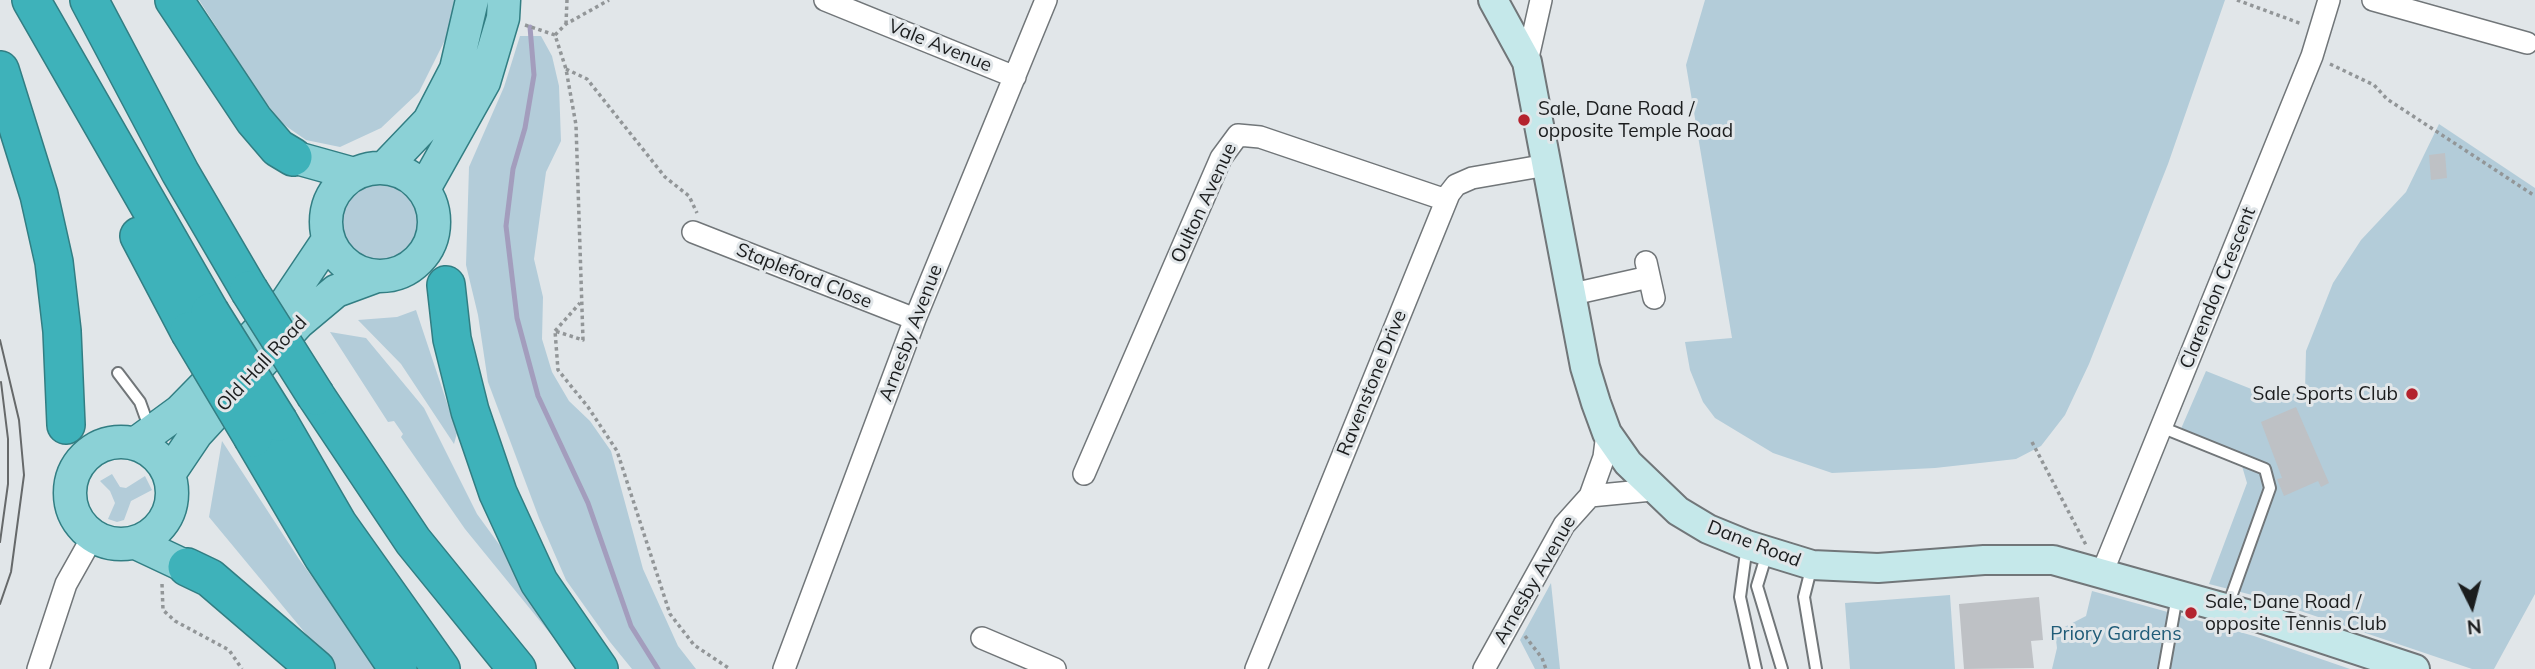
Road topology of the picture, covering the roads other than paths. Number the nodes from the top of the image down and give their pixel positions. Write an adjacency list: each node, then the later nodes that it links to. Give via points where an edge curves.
1 (31, 0): 32 (highway, bridge, via 110,183)
2 (89, 0): 53 (highway, bridge, via 180,172 316,397 413,541)
3 (174, 0): 16 (highway, via 254,120 278,148)
4 (472, 0): 18 (main road, via 456,69 429,121)
5 (825, 0): 15 (street, Vale Avenue)
6 (1046, 0): 15 (street, Arnesby Avenue)
7 (1493, 0): 13 (main road, Dane Road)
8 (1541, 0): 13 (street)
9 (2329, 0): 31 (street, Clarendon Crescent, via 2312,56)
10 (2373, 0): 12 (street)
11 (504, 9): 19 (main road, via 484,82)
12 (2527, 43)
13 (1527, 62): 17 (main road, Dane Road)
14 (0, 70): 30 (highway, via 39,195 54,262)
15 (1015, 77): 28 (street, Arnesby Avenue)
16 (293, 157): 18 (main road)
17 (1547, 165): 20 (street, Ravenstone Drive, via 1472,178 1456,185); 26 (main road, Dane Road)
18 (369, 171): 19 (main road, via 413,178); 23 (main road, via 339,186 329,202)
19 (424, 189): 21 (main road, via 433,206)
20 (1446, 200): 36 (street, Oulton Avenue, via 1246,133 1232,139); 57 (street, Ravenstone Drive)
21 (435, 225): 24 (main road, via 432,242 409,270); 25 (main road)
22 (693, 231): 28 (street, Stapleford Close)
23 (328, 240): 24 (main road, via 346,265); 34 (main road, Old Hall Road, via 285,304 180,411)
24 (374, 277): 35 (main road, Old Hall Road, via 336,291 299,322 196,434)
25 (446, 285): 54 (highway, via 458,363 498,494 539,582)
26 (1573, 294): 27 (street, via 1647,270); 33 (main road, Dane Road, via 1584,367)
27 (1654, 298)
28 (915, 319): 55 (street, Arnesby Avenue)
29 (118, 373): 34 (lane, via 140,402)
30 (66, 425): 37 (main road)
31 (2161, 427): 45 (street, Clarendon Crescent); 47 (lane, via 2265,468 2270,488)
32 (266, 430): 51 (highway, via 323,557); 52 (highway)
33 (1607, 433): 38 (main road, Dane Road); 39 (street, Arnesby Avenue)
34 (143, 439): 35 (main road); 37 (main road, via 92,451 77,468)
35 (169, 474): 41 (main road, via 171,508 158,529)
36 (1084, 474)
37 (70, 490): 40 (main road, via 75,516)
38 (1653, 490): 39 (street, Arnesby Avenue); 42 (main road, Dane Road, via 1708,529)
39 (1590, 496): 58 (street, Arnesby Avenue, via 1564,525)
40 (93, 536): 41 (main road, via 118,545); 49 (street, via 66,584)
41 (136, 543): 44 (main road)
42 (1757, 549): 43 (main road, Dane Road); 59 (lane, via 1740,597); 60 (lane, via 1757,586)
43 (1812, 565): 45 (main road, Dane Road, via 1878,568 2020,558 2053,560); 61 (lane, via 1804,597)
44 (171, 572): 50 (highway, via 210,578)
45 (2102, 573): 46 (main road, Dane Road)
46 (2178, 594): 47 (main road, Dane Road); 62 (lane)
47 (2227, 608): 63 (main road, Dane Road)
48 (982, 638): 56 (street)
49 (38, 669)
50 (316, 669)
51 (398, 669)
52 (441, 669)
53 (517, 669)
54 (599, 669)
55 (784, 669)
56 (1055, 669)
57 (1256, 669)
58 (1485, 669)
59 (1756, 669)
60 (1782, 669)
61 (1816, 669)
62 (2164, 669)
63 (2415, 669)

